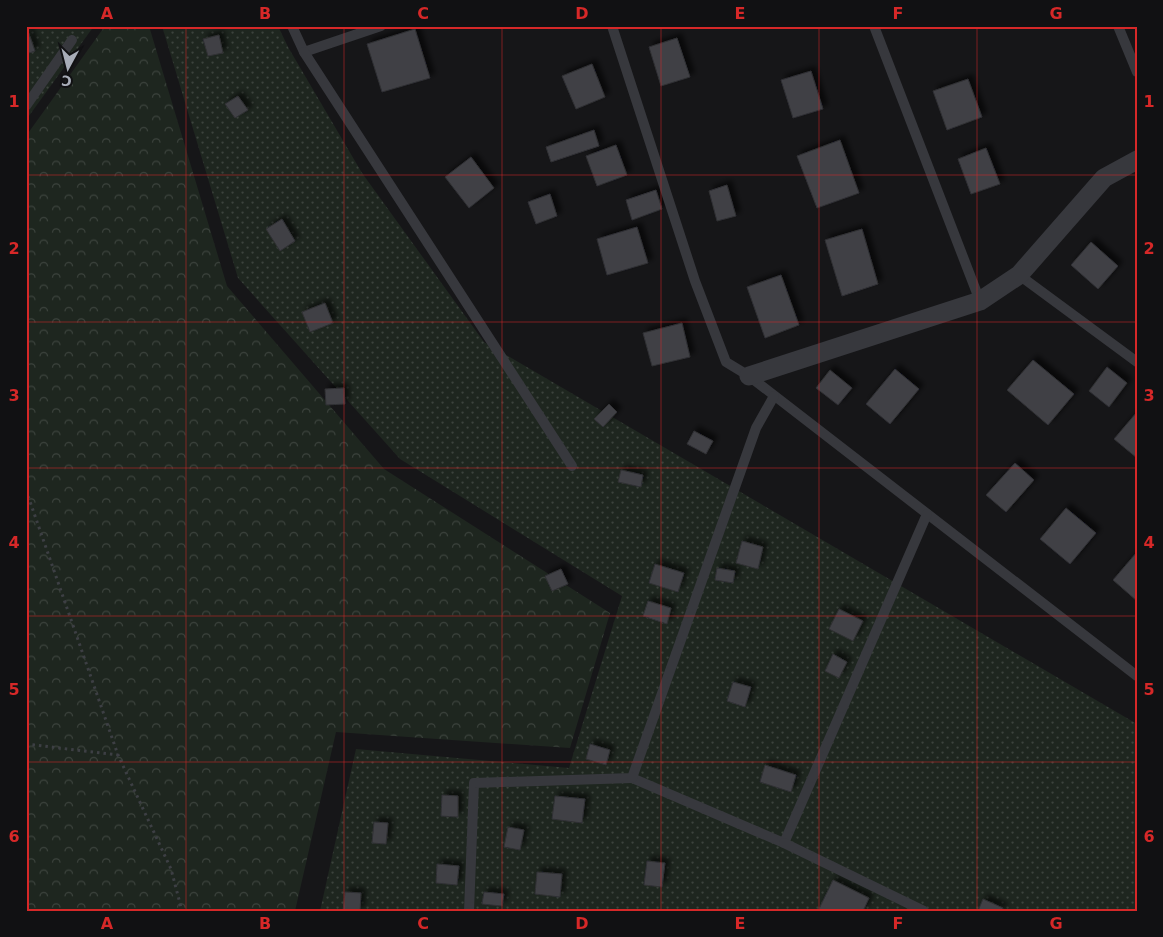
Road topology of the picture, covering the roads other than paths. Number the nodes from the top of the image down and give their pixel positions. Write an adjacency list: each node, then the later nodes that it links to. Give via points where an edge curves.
1 (292, 26): 7 (lane)
2 (381, 26): 7 (lane)
3 (612, 26): 14 (lane, via 695,281 726,362)
4 (874, 26): 12 (lane)
5 (1118, 26): 8 (lane)
6 (72, 40): 9 (lane)
7 (304, 52): 16 (lane)
8 (1137, 72)
9 (26, 106)
10 (1137, 160): 11 (street, via 1104,178)
11 (1019, 275): 12 (street); 13 (lane)
12 (980, 302): 14 (street)
13 (1137, 362)
14 (749, 376): 15 (lane)
15 (774, 396): 17 (lane); 19 (lane, via 756,428)
16 (572, 466)
17 (927, 514): 18 (lane); 20 (lane)
18 (1137, 676)
19 (632, 778): 20 (lane); 21 (lane, via 474,783)
20 (784, 843): 22 (lane)
21 (469, 911)
22 (924, 911)

